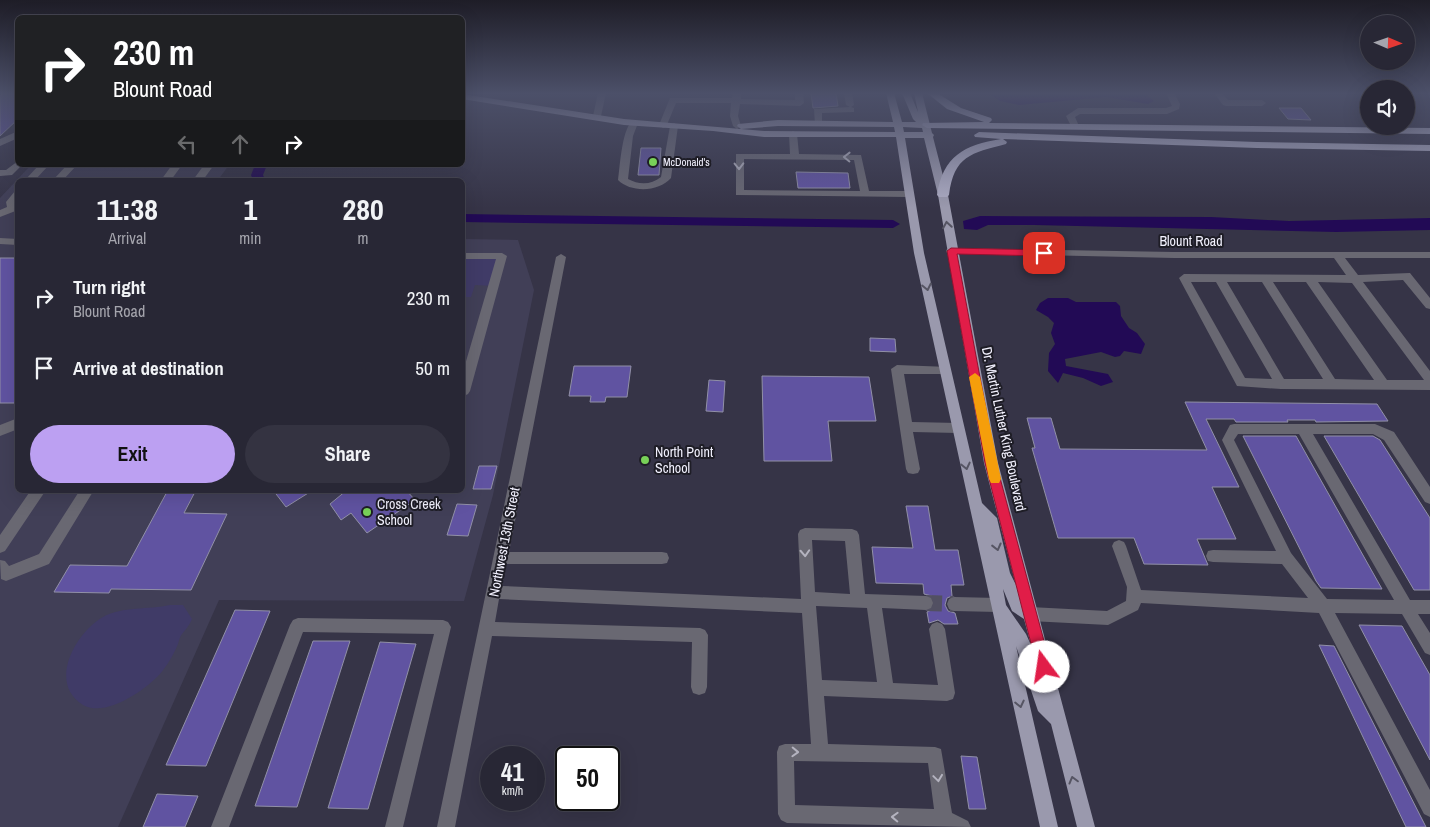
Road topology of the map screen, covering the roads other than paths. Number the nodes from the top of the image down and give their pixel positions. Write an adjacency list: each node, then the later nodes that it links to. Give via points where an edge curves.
1 (631, 132): 2 (street, via 623,180 638,185 656,184 666,178)
2 (673, 132)
3 (744, 132): 8 (main road)
4 (856, 132): 8 (main road)
5 (898, 132): 27 (main road)
6 (928, 132): 28 (main road, Dr. Martin Luther King Boulevard)
7 (953, 132): 10 (highway)
8 (793, 134): 15 (street)
9 (15, 136): 13 (street)
10 (1036, 137): 12 (highway); 28 (highway, via 996,142 971,150 948,172)
11 (1430, 140): 12 (highway, via 1256,138)
12 (1206, 142): 14 (highway)
13 (0, 143)
14 (1430, 148)
15 (795, 156): 26 (street, one-way to 15, via 858,157); 26 (street, one-way to 26, via 739,156 739,192)
16 (15, 167): 21 (street, via 9,172)
17 (42, 167): 22 (street)
18 (70, 167): 23 (street)
19 (176, 167): 24 (street)
20 (208, 167): 25 (street)
21 (0, 173)
22 (32, 178)
23 (60, 178)
24 (168, 178)
25 (199, 178)
26 (865, 194): 27 (street)
27 (908, 194): 44 (main road, one-way to 44)
28 (943, 195): 34 (main road, Dr. Martin Luther King Boulevard, one-way to 28)
29 (15, 196): 30 (street, via 11,202)
30 (15, 207): 31 (street)
31 (0, 214)
32 (0, 241): 33 (street)
33 (15, 242)
34 (951, 251): 35 (street, Blount Road); 79 (main road, Dr. Martin Luther King Boulevard, via 990,463)
35 (1337, 255): 37 (street, Blount Road); 42 (street)
36 (465, 256): 50 (street, via 502,256)
37 (1430, 256)
38 (562, 257): 64 (street, Northwest 13th Street)
39 (1219, 278): 40 (street); 46 (street); 46 (street, via 1184,278 1241,383)
40 (1265, 278): 41 (street); 47 (street)
41 (1310, 278): 42 (street); 48 (street)
42 (1356, 279): 43 (street, via 1406,276); 45 (street)
43 (1430, 305)
44 (945, 370): 52 (street, via 897,369); 53 (main road)
45 (1430, 380)
46 (1281, 384): 47 (street)
47 (1332, 384): 48 (street)
48 (1382, 384): 49 (street)
49 (1430, 385)
50 (465, 387)
51 (15, 424): 55 (street)
52 (906, 427): 53 (street); 56 (street)
53 (958, 428): 60 (main road, one-way to 60)
54 (1303, 429): 59 (street, via 1375,429 1390,436); 66 (street, via 1234,429 1228,440); 77 (street)
55 (0, 431)
56 (914, 469)
57 (37, 493): 62 (street)
58 (85, 493): 67 (street, via 44,559)
59 (1430, 498)
60 (975, 505): 75 (main road); 79 (main road, one-way to 79, via 990,518 1003,573 1017,606)
61 (1119, 546): 69 (street, via 1134,587)
62 (0, 547)
63 (1214, 556): 66 (street)
64 (500, 558): 65 (street); 68 (street, Northwest 13th Street)
65 (662, 558)
66 (1286, 558): 76 (street)
67 (2, 575)
68 (494, 592): 71 (street); 81 (street, Northwest 13th Street)
69 (1134, 596): 76 (street); 79 (street, via 1133,605 1108,618)
70 (858, 600): 71 (street); 71 (street, one-way to 71, via 852,536 805,534); 72 (street)
71 (808, 602): 84 (street)
72 (874, 602): 73 (street); 85 (street)
73 (926, 603)
74 (954, 604): 75 (street)
75 (998, 605): 86 (main road, via 1021,639 1044,705); 94 (main road, one-way to 94)
76 (1323, 606): 77 (street); 88 (street)
77 (1406, 607): 78 (street); 82 (street)
78 (1430, 607)
79 (1030, 614): 86 (main road, Dr. Martin Luther King Boulevard)
80 (938, 629): 85 (street, via 947,692)
81 (486, 630): 83 (street, via 700,635); 92 (street, Northwest 13th Street)
82 (1430, 648)
83 (699, 687)
84 (816, 688): 85 (street); 87 (street)
85 (886, 690)
86 (1058, 720): 95 (main road, Dr. Martin Luther King Boulevard, one-way to 86)
87 (820, 752): 89 (street, one-way to 89, via 935,755); 89 (street, one-way to 87, via 787,814 785,752)
88 (1430, 808)
89 (944, 818): 93 (street)
90 (220, 827): 91 (street, via 298,625 443,627)
91 (394, 827)
92 (446, 827)
93 (962, 827)
94 (1049, 827)
95 (1086, 827)

